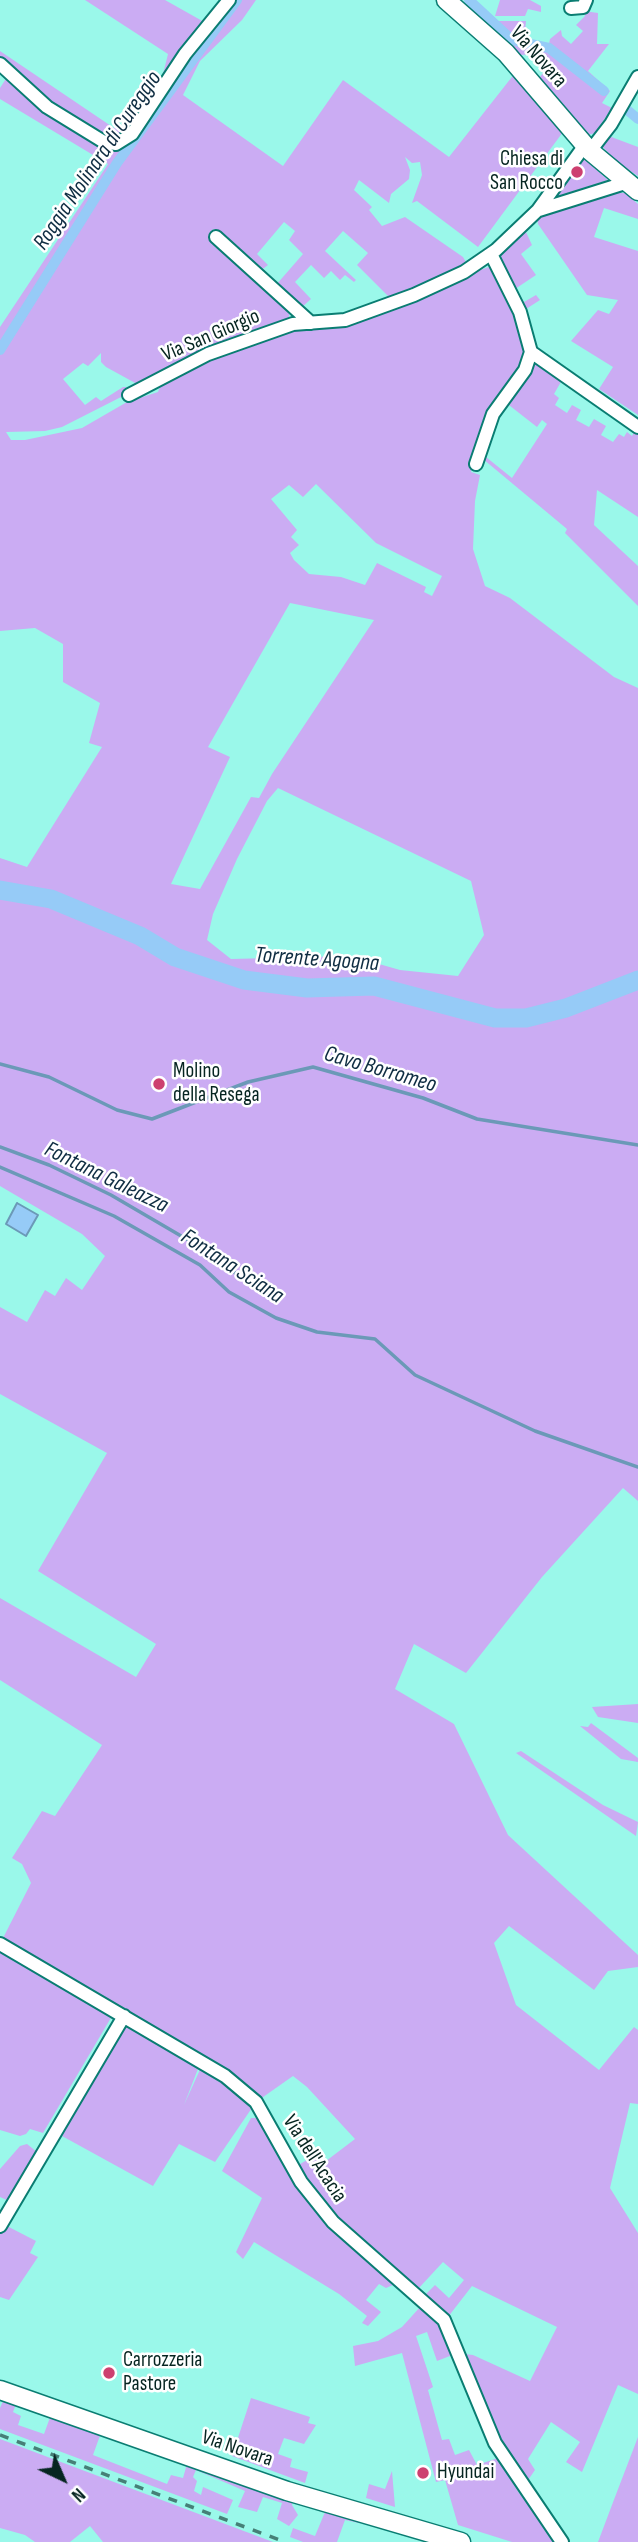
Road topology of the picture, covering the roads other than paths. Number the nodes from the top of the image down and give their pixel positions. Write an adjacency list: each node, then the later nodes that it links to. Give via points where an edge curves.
1 (229, 0): 5 (street, via 185,54 132,134 116,144 104,142 47,107)
2 (446, 0): 7 (main road, Via Novara, via 506,53)
3 (586, 0): 4 (street, via 583,7)
4 (571, 8)
5 (0, 64)
6 (638, 77): 7 (street)
7 (587, 148): 8 (main road, Via Novara); 9 (street)
8 (632, 187): 9 (street)
9 (538, 210): 11 (street, Via San Giorgio)
10 (216, 237): 12 (street, Via San Giorgio)
11 (491, 254): 12 (street, Via San Giorgio, via 414,295 345,320); 13 (street, via 520,312)
12 (311, 323): 14 (street, Via San Giorgio, via 293,324 191,361)
13 (531, 352): 15 (street); 16 (street, via 525,370 494,414)
14 (130, 395)
15 (638, 427)
16 (476, 464)
17 (0, 1944): 18 (street, Via dell'Acacia)
18 (124, 2016): 19 (street); 22 (street, Via dell'Acacia, via 225,2076 257,2102 301,2182 333,2222 444,2320 495,2443)
19 (0, 2226)
20 (0, 2390): 21 (main road, Via Novara, via 287,2491)
21 (461, 2542)
22 (562, 2542)

